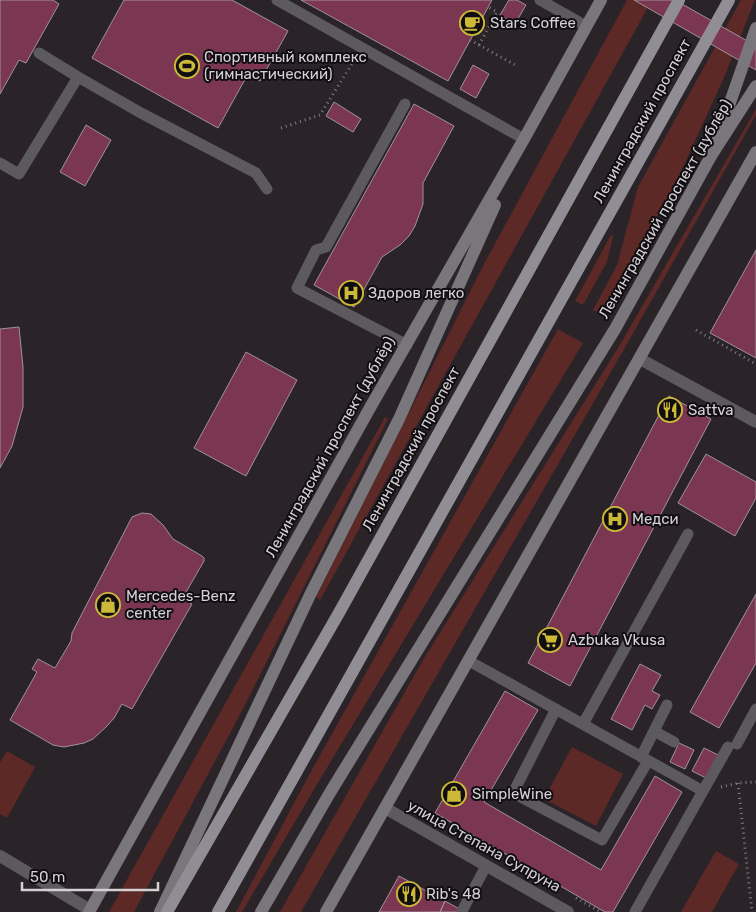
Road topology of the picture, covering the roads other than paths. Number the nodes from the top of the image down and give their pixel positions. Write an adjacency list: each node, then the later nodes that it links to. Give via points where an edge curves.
1 (277, 0): 12 (lane)
2 (540, 0): 6 (lane)
3 (601, 0): 6 (main road, Ленинградский проспект (дублёр))
4 (679, 0): 36 (main road, Ленинградский проспект, via 345,602)
5 (728, 0): 37 (main road, Ленинградский проспект)
6 (586, 26): 12 (main road, Ленинградский проспект (дублёр))
7 (756, 28): 14 (main road)
8 (40, 53): 9 (lane)
9 (78, 76): 15 (lane, via 18,174); 16 (lane, via 256,174)
10 (756, 86): 14 (main road, Ленинградский проспект (дублёр))
11 (405, 104): 17 (lane, via 326,247 316,250 297,288)
12 (524, 138): 17 (main road, Ленинградский проспект (дублёр)); 35 (main road, via 399,419 310,595)
13 (756, 152): 18 (main road)
14 (711, 156): 38 (main road, Ленинградский проспект (дублёр), via 615,329 331,791)
15 (0, 163)
16 (267, 189)
17 (406, 345): 33 (main road, Ленинградский проспект (дублёр))
18 (640, 359): 19 (street); 21 (main road)
19 (756, 422)
20 (688, 534): 25 (lane)
21 (469, 661): 24 (lane); 30 (main road)
22 (666, 705): 26 (lane)
23 (756, 709): 29 (lane)
24 (556, 710): 25 (lane); 28 (lane, via 513,793 602,840)
25 (583, 724): 28 (lane)
26 (654, 731): 27 (lane); 28 (lane)
27 (674, 742)
28 (645, 759): 29 (lane)
29 (703, 791): 41 (lane)
30 (385, 808): 32 (street, улица Степана Супруна); 39 (main road)
31 (0, 856): 33 (street)
32 (486, 866): 34 (lane); 40 (street, улица Степана Супруна)
33 (90, 911)
34 (462, 911)
35 (160, 912)
36 (167, 912)
37 (218, 912)
38 (261, 912)
39 (326, 912)
40 (568, 912)
41 (635, 912)

